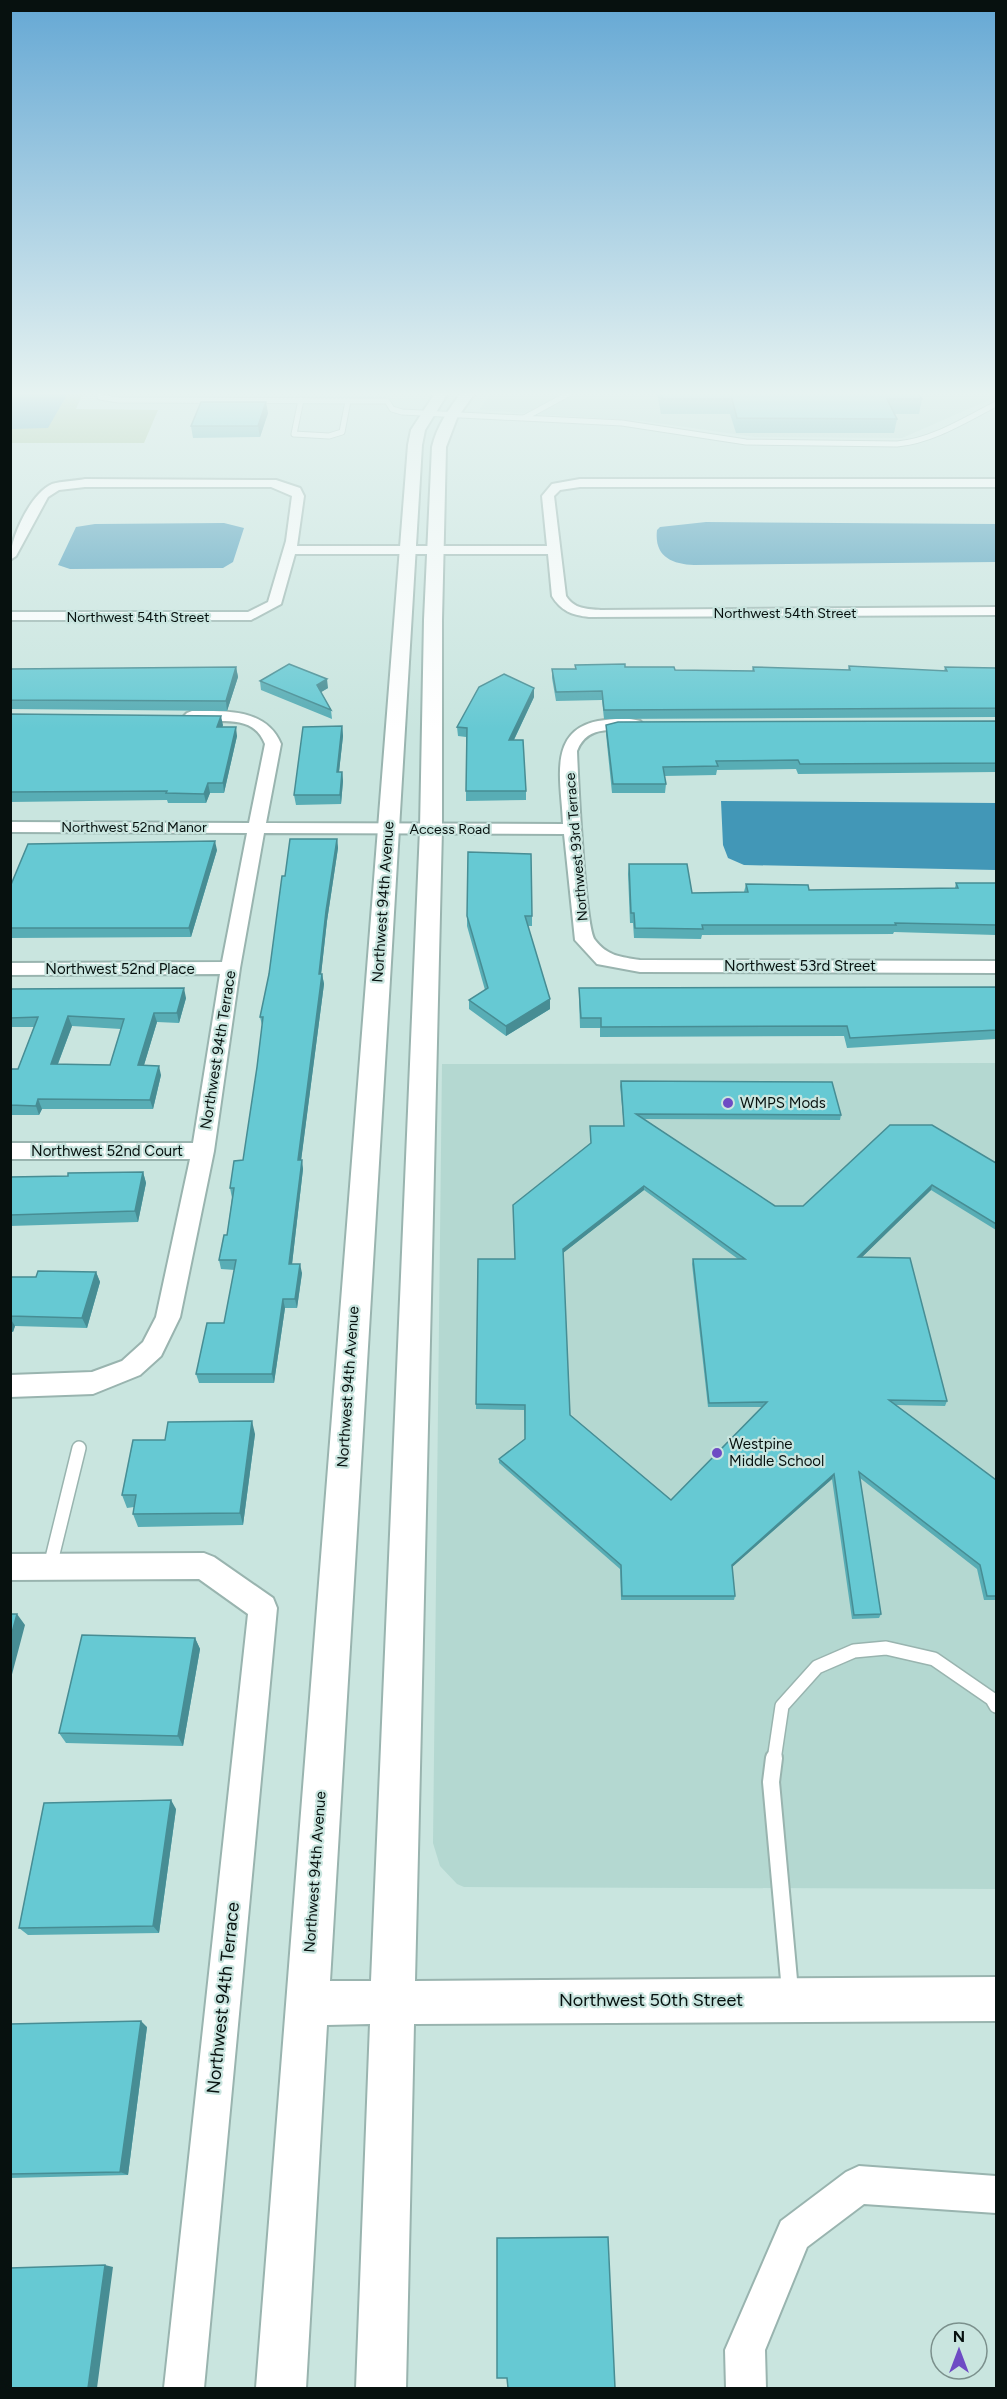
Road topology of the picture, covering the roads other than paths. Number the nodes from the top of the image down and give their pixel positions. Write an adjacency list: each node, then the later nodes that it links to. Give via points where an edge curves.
1 (38, 505): 10 (street)
2 (297, 505): 7 (street)
3 (411, 505): 8 (street, Northwest 94th Avenue)
4 (437, 505): 9 (street)
5 (550, 505): 6 (street)
6 (553, 545): 9 (street); 11 (street, Northwest 54th Street, via 559,596 574,610 602,614)
7 (291, 546): 8 (street); 12 (street, Northwest 54th Street, via 274,604 251,616)
8 (408, 546): 9 (street); 17 (street, Northwest 94th Avenue)
9 (435, 546): 18 (street)
10 (10, 556)
11 (996, 611)
12 (10, 616)
13 (176, 716): 16 (street, Northwest 94th Terrace, via 239,718 261,724 271,734 273,744)
14 (653, 724): 19 (street, Northwest 93rd Terrace, via 617,724 582,731 571,740)
15 (11, 828): 16 (street, Northwest 52nd Manor)
16 (257, 828): 17 (street, Access Road); 22 (street, Northwest 94th Terrace)
17 (389, 829): 18 (street, Access Road); 34 (street, Northwest 94th Avenue)
18 (431, 829): 19 (street, Access Road); 33 (street)
19 (572, 829): 20 (street, Northwest 93rd Terrace, via 584,940)
20 (604, 960): 21 (street, Northwest 53rd Street, via 640,966)
21 (996, 967)
22 (230, 968): 23 (street, Northwest 52nd Place); 25 (street, Northwest 94th Terrace)
23 (10, 969)
24 (10, 1151): 25 (street, Northwest 52nd Court)
25 (203, 1151): 26 (street, Northwest 94th Terrace, via 168,1317 152,1349 131,1368 93,1383)
26 (10, 1386)
27 (79, 1448): 28 (lane)
28 (50, 1566): 29 (street); 36 (street, Northwest 94th Terrace, via 204,1566 263,1608)
29 (10, 1567)
30 (996, 1706): 32 (lane, via 992,1699 934,1659 886,1648 854,1651 817,1667 782,1706 771,1782)
31 (996, 1999): 32 (street, Northwest 50th Street)
32 (791, 2000): 33 (street, Northwest 50th Street)
33 (392, 2002): 34 (street, Northwest 50th Street); 38 (street)
34 (306, 2003): 37 (street, Northwest 94th Avenue)
35 (996, 2195): 39 (street, via 859,2185 794,2234 745,2350)
36 (184, 2388)
37 (281, 2388)
38 (381, 2388)
39 (746, 2388)

